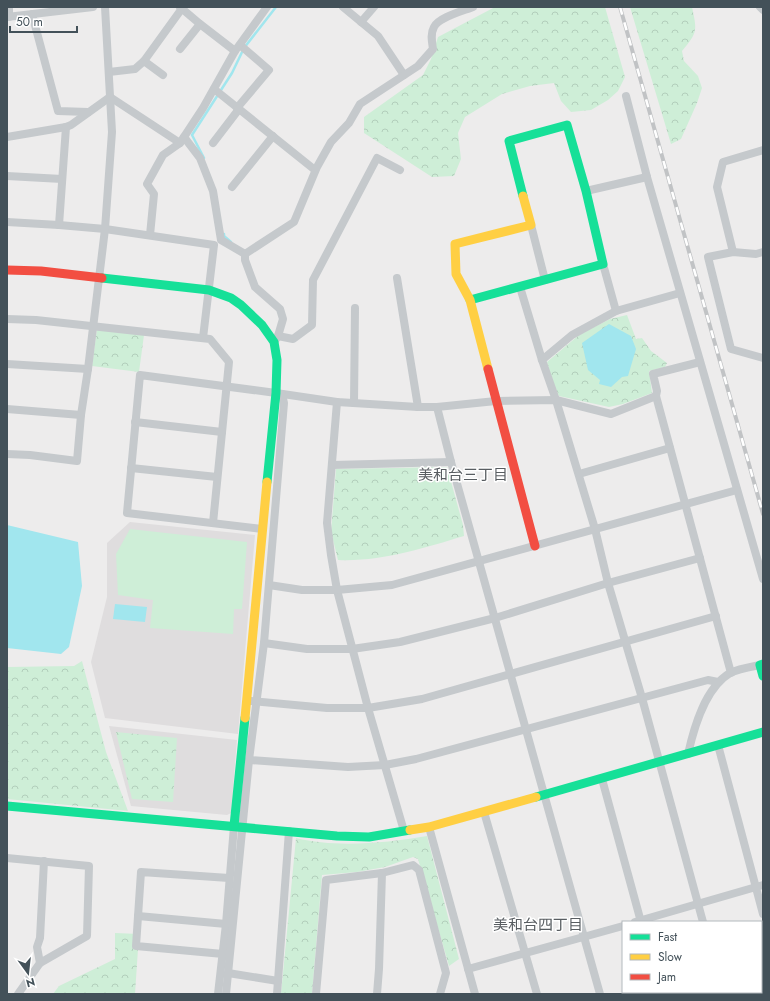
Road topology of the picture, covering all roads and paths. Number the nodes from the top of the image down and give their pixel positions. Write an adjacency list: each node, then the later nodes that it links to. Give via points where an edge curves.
1 (9, 7): 13 (street)
2 (93, 7): 10 (street)
3 (105, 7): 19 (street)
4 (182, 7): 15 (street); 18 (street)
5 (266, 7): 16 (street)
6 (343, 7): 14 (street)
7 (374, 7): 14 (street)
8 (473, 7): 21 (street, via 440,20 434,27 431,37 433,49 418,66)
9 (760, 7): 11 (street)
10 (49, 10): 12 (street)
11 (763, 10)
12 (32, 14): 13 (street); 26 (street, via 58,111)
13 (8, 17)
14 (361, 22): 21 (street, via 378,36)
15 (200, 24): 16 (street); 17 (street)
16 (238, 48): 22 (street); 25 (street, via 269,70)
17 (180, 49)
18 (144, 61): 19 (street, via 135,69); 20 (street)
19 (109, 72): 24 (street)
20 (163, 75)
21 (404, 75): 33 (street, via 360,104 349,123 331,142)
22 (217, 92): 25 (street); 30 (street)
23 (626, 96): 36 (street)
24 (110, 97): 26 (street); 30 (street); 43 (street, via 112,132)
25 (238, 108): 28 (street); 31 (street)
26 (88, 112): 27 (street)
27 (66, 127): 29 (street); 37 (street)
28 (273, 136): 33 (street); 38 (street)
29 (7, 137)
30 (182, 140): 44 (street, via 163,155 147,184 154,194); 47 (street, via 200,158 213,191 222,240)
31 (213, 143)
32 (763, 150): 45 (street, via 723,162 717,187)
33 (316, 170): 47 (street, via 294,222)
34 (400, 170): 62 (street, via 377,158 314,280 312,325 293,339)
35 (7, 176): 37 (street)
36 (647, 177): 39 (street); 55 (street)
37 (62, 179): 41 (street)
38 (232, 187)
39 (586, 191): 42 (street, via 567,125 509,141); 48 (street)
40 (7, 222): 41 (street)
41 (59, 225): 43 (street)
42 (531, 225): 52 (street); 56 (street, via 455,244 456,274)
43 (105, 229): 44 (street); 50 (street)
44 (150, 236): 54 (street, via 214,245)
45 (733, 252): 46 (street); 63 (street, via 708,257 731,349)
46 (763, 252)
47 (245, 254): 62 (street, via 255,287 280,309 283,319)
48 (603, 264): 52 (street); 58 (street)
49 (7, 270): 50 (street)
50 (99, 278): 54 (street); 60 (street)
51 (397, 278): 75 (street)
52 (545, 280): 53 (street)
53 (520, 287): 56 (street); 64 (street)
54 (209, 290): 61 (street); 62 (street, via 231,298 241,305)
55 (680, 294): 58 (street); 65 (street)
56 (470, 300): 72 (street)
57 (355, 308): 74 (street)
58 (616, 311): 64 (street, via 572,334)
59 (7, 319): 60 (street)
60 (93, 326): 61 (street); 67 (street)
61 (203, 338): 68 (street, via 210,339 229,362)
62 (276, 339): 69 (street)
63 (763, 358)
64 (542, 360): 71 (street)
65 (700, 362): 70 (street, via 653,374); 88 (street)
66 (7, 364): 67 (street)
67 (88, 369): 78 (street)
68 (226, 386): 69 (street); 79 (street, via 140,375); 80 (street)
69 (279, 393): 73 (street); 91 (street); 98 (street, via 284,403)
70 (656, 396): 71 (street, via 611,414); 81 (street)
71 (556, 400): 72 (street); 86 (street)
72 (496, 401): 76 (street); 93 (street)
73 (337, 402): 74 (street); 84 (street)
74 (354, 403): 75 (street)
75 (418, 407): 76 (street)
76 (437, 407): 83 (street)
77 (7, 409): 78 (street)
78 (81, 416): 82 (street, via 77,461)
79 (135, 422): 80 (street); 85 (street)
80 (222, 432): 87 (street)
81 (670, 448): 86 (street); 89 (street)
82 (7, 454)
83 (450, 462): 84 (street); 95 (street)
84 (332, 466): 99 (street, via 327,522)
85 (131, 468): 87 (street); 90 (street, via 127,513)
86 (579, 474): 92 (street)
87 (217, 478): 90 (street)
88 (737, 490): 89 (street); 96 (street)
89 (685, 504): 92 (street); 94 (street)
90 (213, 523): 91 (street)
91 (262, 529): 111 (street)
92 (595, 529): 93 (street); 97 (street)
93 (535, 546): 95 (street)
94 (700, 558): 97 (street); 100 (street)
95 (479, 560): 99 (street, via 392,585); 101 (street)
96 (763, 579)
97 (608, 583): 101 (street); 102 (street)
98 (268, 585): 99 (street, via 302,590); 103 (street)
99 (337, 590): 104 (street)
100 (716, 616): 102 (street); 106 (street)
101 (495, 618): 104 (street, via 400,642); 107 (street)
102 (625, 641): 107 (street); 110 (street)
103 (264, 643): 104 (street, via 307,649); 111 (street)
104 (352, 649): 112 (street)
105 (761, 664): 106 (street); 108 (street)
106 (731, 673): 109 (street)
107 (510, 674): 112 (street, via 422,699); 113 (street)
108 (763, 676)
109 (718, 682): 110 (street, via 708,680); 116 (street, via 709,694 693,730)
110 (642, 698): 113 (street); 118 (street)
111 (251, 701): 112 (street, via 327,708); 117 (street); 124 (street)
112 (368, 708): 119 (street)
113 (526, 730): 119 (street); 121 (street)
114 (763, 732): 115 (street)
115 (718, 745): 116 (street); 132 (street)
116 (688, 754): 118 (street)
117 (249, 760): 119 (street, via 348,767); 124 (street)
118 (658, 762): 120 (street); 133 (street)
119 (385, 765): 127 (street)
120 (602, 778): 121 (street); 136 (street)
121 (545, 795): 123 (street); 141 (street)
122 (7, 806): 124 (street)
123 (484, 812): 125 (street); 142 (street)
124 (238, 826): 126 (street); 131 (street); 146 (street)
125 (429, 827): 127 (street); 145 (street)
126 (289, 831): 127 (street, via 369,837); 147 (street)
127 (404, 831)
128 (7, 858): 129 (street)
129 (44, 861): 144 (street, via 40,938 37,947); 144 (street, via 89,866 87,936)
130 (382, 873): 152 (street, via 326,880); 153 (street); 154 (street, via 410,865 419,870 446,973)
131 (230, 878): 135 (street, via 141,872); 139 (street)
132 (759, 886): 133 (street); 134 (street)
133 (698, 904): 137 (street); 138 (street)
134 (763, 914)
135 (138, 916): 139 (street); 143 (street, via 136,946)
136 (639, 921)
137 (642, 921)
138 (703, 921)
139 (226, 924): 143 (street)
140 (622, 926): 141 (street)
141 (584, 937): 142 (street); 157 (street)
142 (526, 953): 145 (street); 156 (street)
143 (223, 954): 149 (street)
144 (40, 963): 148 (street)
145 (468, 970): 155 (street)
146 (228, 973): 147 (street); 150 (street)
147 (278, 980): 151 (street)
148 (18, 994)
149 (218, 994)
150 (226, 994)
151 (277, 994)
152 (316, 994)
153 (377, 994)
154 (440, 994)
155 (475, 994)
156 (537, 994)
157 (600, 994)

